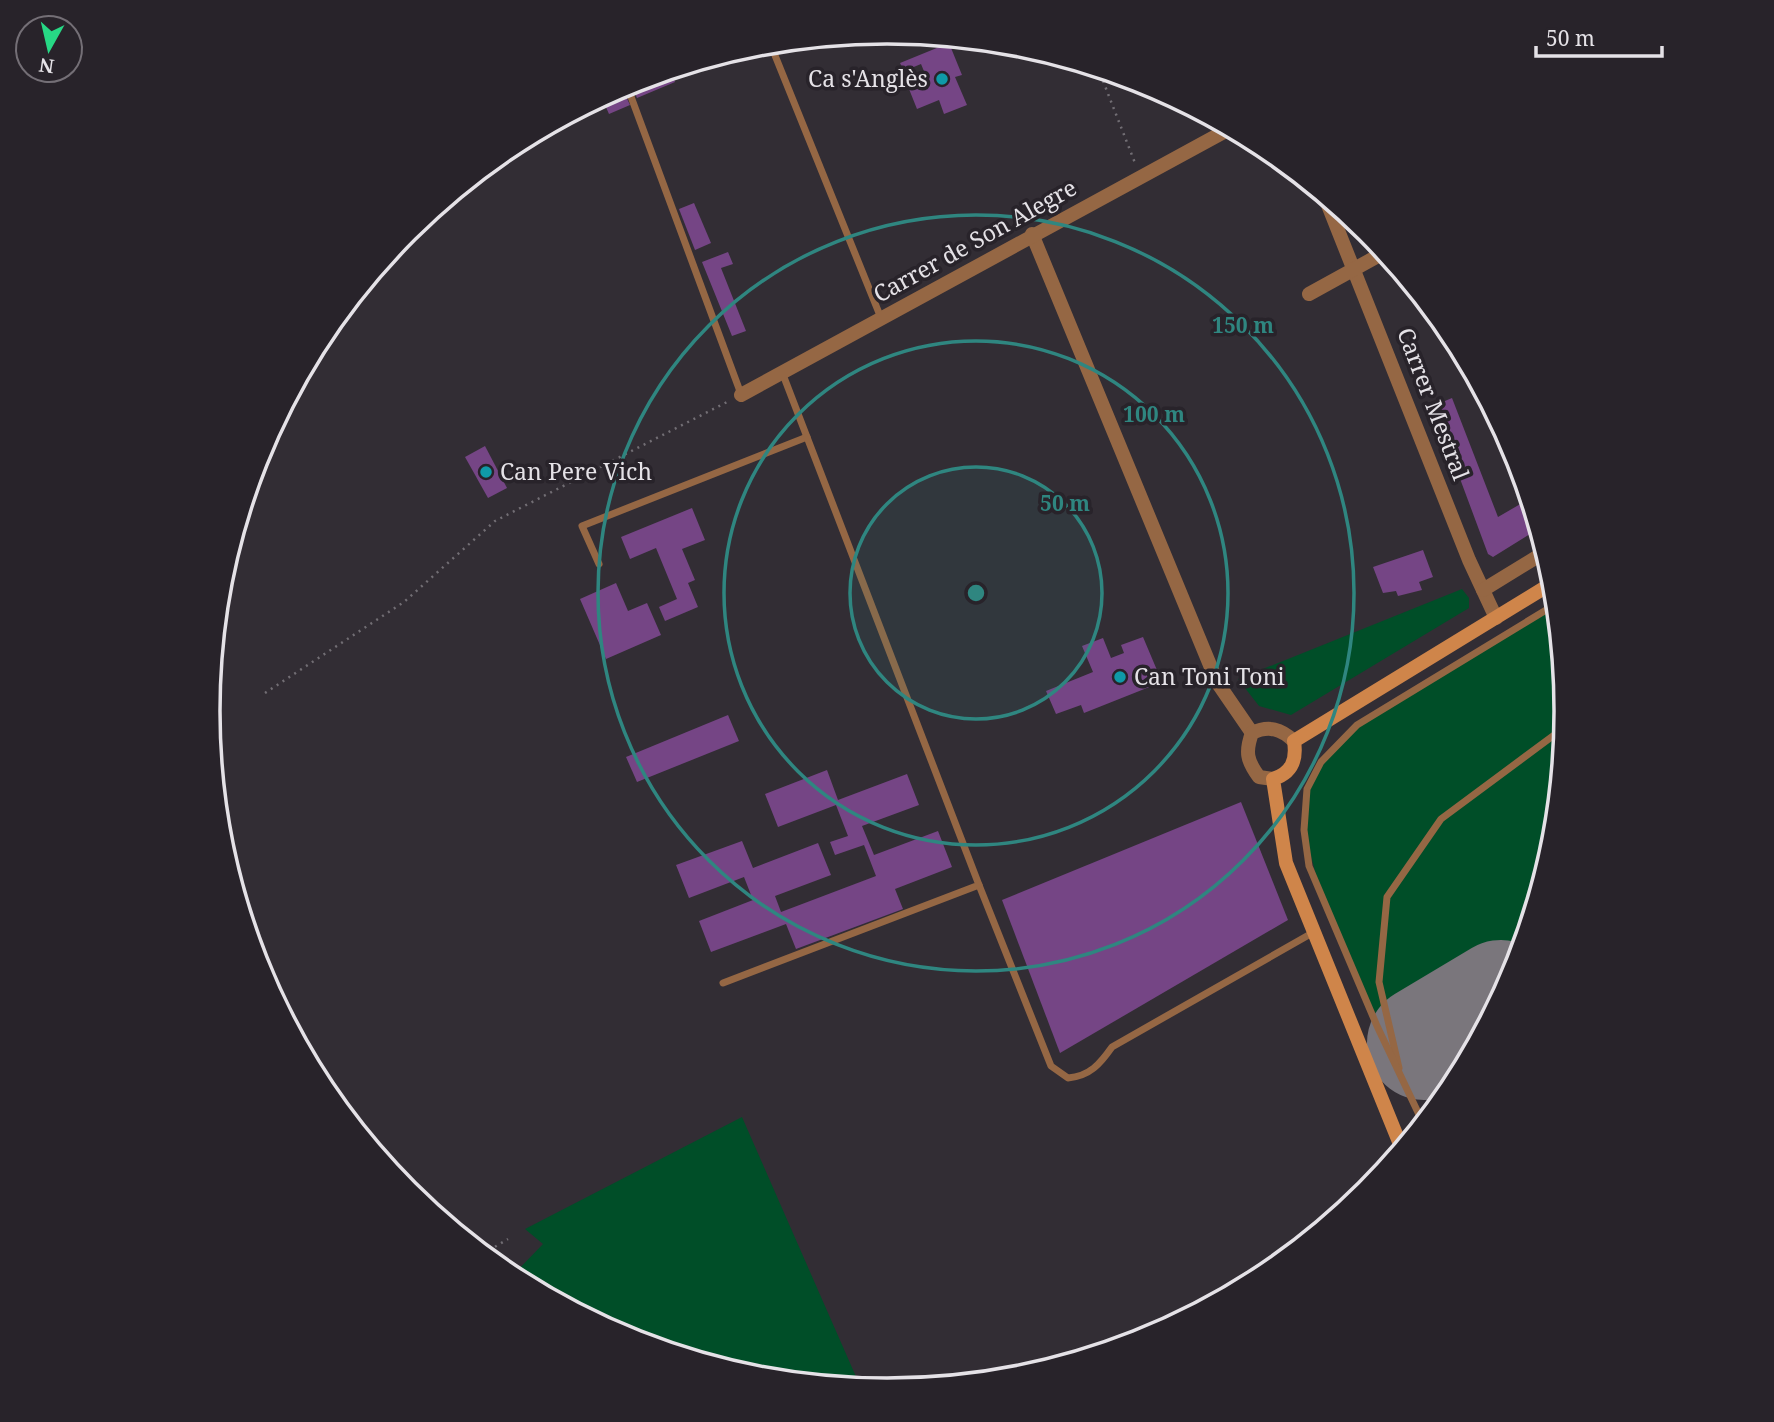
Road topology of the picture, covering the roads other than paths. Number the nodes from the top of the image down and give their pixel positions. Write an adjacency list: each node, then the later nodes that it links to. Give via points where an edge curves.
1 (774, 54): 9 (lane)
2 (631, 96): 11 (lane)
3 (1221, 133): 5 (street, Carrer de Son Alegre)
4 (1332, 213): 7 (street, Carrer Mestral)
5 (1032, 234): 9 (street, Carrer de Son Alegre); 19 (street, via 1217,682)
6 (1376, 257): 7 (street)
7 (1355, 269): 8 (street); 16 (street, Carrer Mestral)
8 (1309, 294)
9 (881, 318): 10 (street, Carrer de Son Alegre)
10 (782, 372): 11 (street, Carrer de Son Alegre); 12 (lane)
11 (741, 395)
12 (807, 437): 14 (lane, via 582,526); 23 (lane)
13 (1536, 557): 16 (street)
14 (599, 564)
15 (1543, 589): 18 (street)
16 (1483, 590): 18 (street, Carrer Mestral)
17 (1546, 610): 26 (lane, via 1357,725 1321,762 1307,789 1304,830 1310,866)
18 (1496, 618): 21 (street)
19 (1252, 733): 21 (street, via 1264,727 1284,732); 22 (street, via 1248,762 1259,777)
20 (1553, 736): 26 (lane, via 1441,819 1387,897 1379,982)
21 (1294, 741): 22 (street, via 1296,754 1291,766)
22 (1273, 779): 24 (street, via 1286,863)
23 (979, 885): 24 (lane, via 1051,1066 1068,1078 1083,1077 1112,1047); 25 (lane)
24 (1314, 931): 28 (street)
25 (723, 983)
26 (1404, 1085): 27 (lane)
27 (1418, 1114)
28 (1398, 1139)

